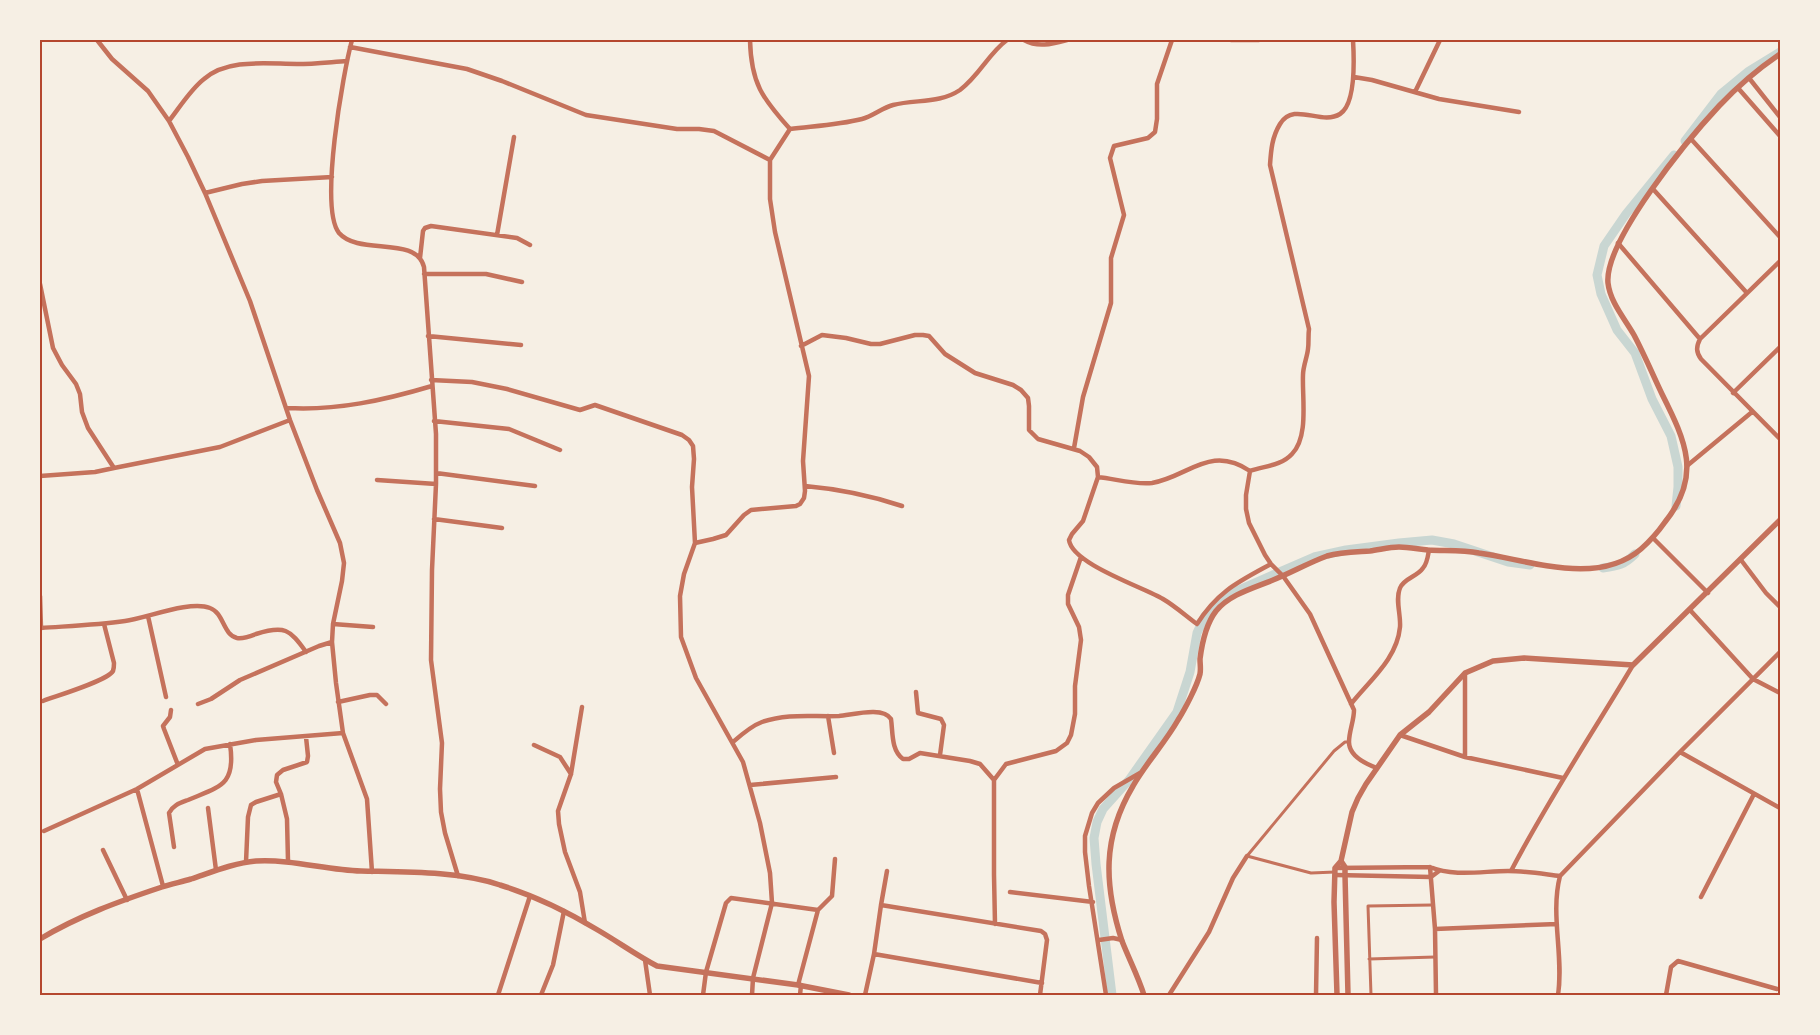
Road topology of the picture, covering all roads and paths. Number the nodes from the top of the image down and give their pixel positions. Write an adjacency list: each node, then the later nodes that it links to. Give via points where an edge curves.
1 (97, 40): 21 (street, via 112,59 148,91)
2 (352, 40): 12 (street)
3 (750, 40): 22 (street, via 753,76 766,101)
4 (1007, 40): 22 (street, via 980,72 949,96 892,106 862,119)
5 (1024, 40): 6 (street, via 1040,45)
6 (1067, 40)
7 (1172, 40): 53 (street, via 1157,84 1155,132 1148,138 1114,146 1111,153 1124,215 1112,258 1111,303 1082,397)
8 (1231, 40): 9 (street)
9 (1259, 40)
10 (1353, 40): 15 (street)
11 (1440, 40): 18 (street)
12 (350, 47): 14 (street); 26 (street, via 467,70 586,115 714,131)
13 (1780, 54): 16 (street)
14 (347, 61): 21 (street, via 224,68 204,79); 27 (street)
15 (1354, 77): 18 (street); 57 (street, via 1342,112 1327,117 1288,115 1276,131 1271,148 1270,165 1308,330 1308,348 1303,373 1299,443 1281,463)
16 (1749, 78): 17 (street); 20 (street)
17 (1738, 88): 23 (street); 25 (street)
18 (1415, 92): 19 (street)
19 (1519, 112)
20 (1780, 117)
21 (169, 121): 29 (street)
22 (790, 129): 26 (street)
23 (1780, 136)
24 (514, 137): 30 (street)
25 (1691, 139): 28 (street); 31 (street)
26 (770, 160): 43 (street, via 770,199 775,232)
27 (332, 177): 29 (street, via 262,181); 34 (street, via 332,216 345,238 405,249)
28 (1653, 189): 32 (street); 39 (street)
29 (205, 193): 48 (street, via 250,301)
30 (496, 235): 33 (street, via 517,238); 34 (street, via 430,226 423,231)
31 (1780, 237)
32 (1618, 243): 41 (street); 55 (street, via 1610,261 1608,288 1675,420)
33 (530, 245)
34 (420, 258): 36 (street)
35 (1780, 261): 39 (street)
36 (424, 274): 37 (street, via 486,274); 40 (street)
37 (522, 282)
38 (40, 284): 56 (street, via 53,348 76,384 88,428)
39 (1747, 293): 41 (street)
40 (428, 336): 42 (street); 45 (street)
41 (1700, 339): 47 (street, via 1696,346 1697,354)
42 (521, 345)
43 (801, 346): 53 (street, via 822,335 870,344 915,335 930,336 945,354 975,373 1021,390 1030,406 1029,430 1038,440); 64 (street, via 809,376)
44 (1780, 347): 47 (street)
45 (431, 380): 46 (street); 70 (street, via 472,382 580,410 595,405 682,435 689,440 694,452)
46 (432, 386): 48 (street, via 360,403); 51 (street)
47 (1733, 393): 49 (street)
48 (287, 408): 50 (street)
49 (1752, 412): 52 (street); 55 (street)
50 (290, 420): 56 (street, via 220,447); 82 (street, via 342,552 342,581)
51 (434, 420): 54 (street, via 509,429); 58 (street)
52 (1780, 439)
53 (1074, 448): 60 (street, via 1089,457 1097,467)
54 (560, 450)
55 (1688, 464): 69 (street, via 1681,499)
56 (114, 468): 59 (street)
57 (1250, 471): 60 (street, via 1241,465 1216,461 1202,462 1151,483); 74 (street, via 1246,495 1249,523)
58 (436, 473): 62 (street); 63 (street)
59 (40, 476)
60 (1098, 477): 72 (street, via 1083,521 1069,540)
61 (377, 480): 62 (street)
62 (436, 484): 66 (street)
63 (535, 486)
64 (804, 486): 65 (street, via 872,496); 70 (street, via 804,498 800,504 751,510 726,535)
65 (902, 506)
66 (434, 519): 68 (street); 144 (street, via 431,660 442,743 441,812)
67 (1780, 520): 73 (street)
68 (502, 528)
69 (1654, 538): 71 (street, via 1621,562 1598,567 1545,566 1469,551); 76 (street)
70 (695, 543): 104 (street, via 680,596 681,636 696,678)
71 (1429, 550): 75 (street, via 1398,547 1346,552); 97 (street, via 1424,567 1405,581 1399,591 1400,626 1390,659)
72 (1081, 557): 74 (street, via 1162,598 1197,624 1215,599); 118 (street, via 1068,595 1081,640 1071,735 1056,751 1006,764)
73 (1741, 560): 76 (street); 78 (street)
74 (1271, 564): 75 (street)
75 (1283, 576): 97 (street, via 1310,614); 114 (street, via 1229,599 1218,609 1205,635 1200,674 1189,700 1171,732)
76 (1708, 593): 79 (street)
77 (40, 596): 81 (street, via 41,628)
78 (1780, 606)
79 (1690, 610): 87 (street); 89 (street)
80 (148, 616): 81 (street); 85 (street, via 180,608 210,608 238,638 283,629 291,632); 92 (street)
81 (104, 624): 93 (street, via 114,663 111,673)
82 (333, 624): 83 (street); 84 (street)
83 (373, 627)
84 (332, 642): 85 (street); 94 (street)
85 (306, 652): 95 (street, via 240,680)
86 (1780, 652): 89 (street)
87 (1634, 666): 88 (street, via 1507,658); 117 (street)
88 (1465, 673): 102 (street, via 1428,712); 111 (street)
89 (1753, 679): 91 (street); 108 (street)
90 (916, 692): 110 (street, via 918,713 941,719 944,725)
91 (1780, 693)
92 (166, 697)
93 (43, 701)
94 (338, 702): 96 (street, via 377,695); 101 (street)
95 (198, 704)
96 (386, 704)
97 (1351, 704): 105 (street, via 1354,718)
98 (582, 707): 115 (street)
99 (171, 710): 112 (street, via 163,726)
100 (828, 716): 104 (street, via 784,716 751,728); 109 (street); 110 (street, via 869,712 885,714 891,719 893,743 900,757 909,759 920,753)
101 (343, 733): 103 (street); 141 (street, via 366,794)
102 (1400, 734): 111 (street); 113 (street)
103 (306, 737): 106 (street); 121 (street, via 307,762 277,774 276,782)
104 (733, 742): 119 (street)
105 (1349, 742): 113 (street, via 1358,758); 123 (street, via 1334,752)
106 (230, 744): 112 (street, via 205,749); 128 (street, via 232,768 225,781 176,805 169,813)
107 (534, 745): 115 (street, via 560,757)
108 (1680, 752): 122 (street); 145 (street)
109 (834, 753)
110 (940, 755): 118 (street, via 980,764)
111 (1465, 757): 117 (street)
112 (178, 765): 120 (street)
113 (1377, 768): 133 (street, via 1352,812)
114 (1140, 773): 152 (street, via 1114,788 1092,813 1085,844); 165 (street, via 1123,805 1109,849 1110,890)
115 (571, 774): 158 (street, via 558,811 559,824 565,852 580,892)
116 (836, 777): 119 (street)
117 (1563, 778): 140 (street)
118 (994, 780): 159 (street)
119 (750, 785): 153 (street, via 770,873)
120 (137, 789): 127 (street); 147 (street)
121 (281, 794): 132 (street, via 287,819); 134 (street, via 251,805)
122 (1754, 794): 126 (street); 150 (street)
123 (1294, 799): 124 (street); 130 (street)
124 (1300, 804)
125 (208, 808): 137 (street)
126 (1780, 808)
127 (44, 831)
128 (174, 847)
129 (103, 850): 151 (street)
130 (1248, 856): 142 (street, via 1311,873); 186 (street, via 1233,878 1209,932)
131 (835, 859): 156 (street, via 832,896)
132 (288, 861): 134 (street); 141 (street, via 313,867)
133 (1341, 861): 135 (street); 142 (street)
134 (246, 862): 137 (street)
135 (1344, 867): 136 (street); 142 (street); 143 (street)
136 (1430, 867): 139 (street); 146 (street)
137 (216, 870): 147 (street)
138 (887, 871): 154 (street)
139 (1439, 871): 140 (street); 146 (street)
140 (1511, 871): 145 (street)
141 (372, 872): 144 (street)
142 (1335, 872): 143 (street); 188 (street)
143 (1345, 875): 146 (street); 189 (street)
144 (458, 876): 149 (street, via 499,884)
145 (1560, 876): 160 (street)
146 (1431, 877): 155 (street)
147 (163, 886): 151 (street)
148 (1010, 892): 152 (street)
149 (530, 896): 157 (street); 175 (street)
150 (1702, 897)
151 (128, 900): 163 (street, via 61,926)
152 (1093, 902): 164 (street)
153 (772, 903): 156 (street); 170 (street, via 727,900); 171 (street)
154 (881, 905): 159 (street); 166 (street)
155 (1432, 905): 161 (street); 168 (street, via 1368,906)
156 (818, 910): 173 (street)
157 (564, 911): 158 (street); 176 (street, via 553,965)
158 (585, 922): 169 (street)
159 (995, 924): 172 (street, via 1045,934)
160 (1557, 924): 161 (street); 192 (street)
161 (1435, 929): 167 (street)
162 (1317, 938): 187 (street)
163 (40, 939)
164 (1099, 940): 165 (street); 184 (street)
165 (1122, 940): 185 (street)
166 (874, 954): 172 (street); 182 (street)
167 (1435, 956): 168 (street); 191 (street)
168 (1369, 959): 190 (street)
169 (645, 960): 170 (street, via 657,966); 177 (street)
170 (706, 972): 171 (street); 178 (street)
171 (753, 978): 173 (street); 179 (street)
172 (1042, 983): 183 (street)
173 (800, 985): 180 (street); 181 (street)
174 (1777, 989): 193 (street, via 1678,961 1671,967)
175 (498, 995)
176 (541, 995)
177 (650, 995)
178 (703, 995)
179 (752, 995)
180 (800, 995)
181 (849, 995)
182 (865, 995)
183 (1040, 995)
184 (1106, 995)
185 (1144, 995)
186 (1169, 995)
187 (1316, 995)
188 (1337, 995)
189 (1348, 995)
190 (1371, 995)
191 (1436, 995)
192 (1558, 995)
193 (1666, 995)

